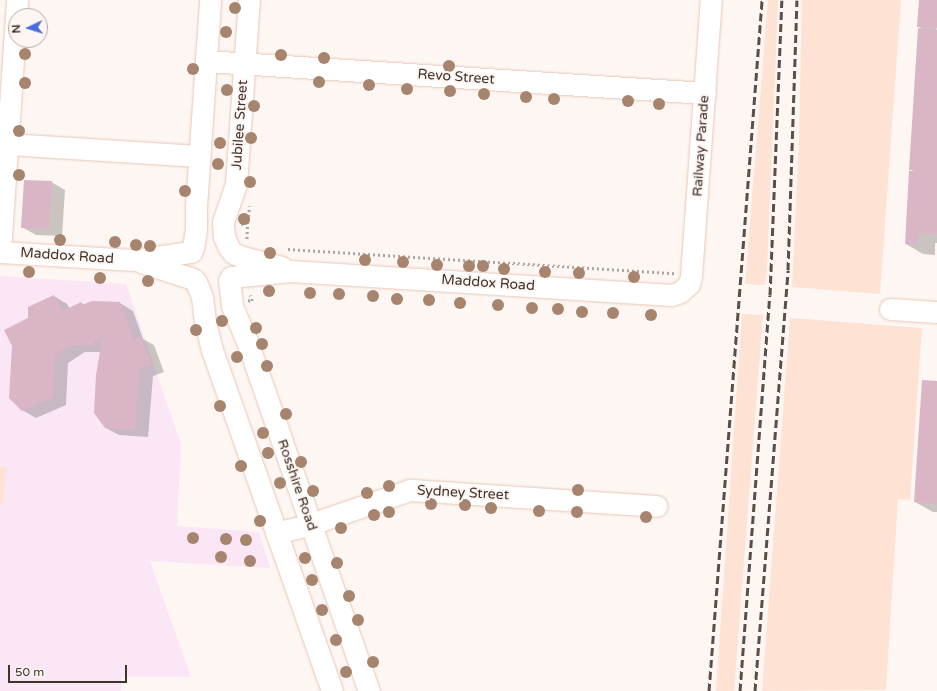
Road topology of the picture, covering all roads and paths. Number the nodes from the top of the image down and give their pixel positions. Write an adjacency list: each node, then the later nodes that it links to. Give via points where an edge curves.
1 (16, 0): 8 (street)
2 (210, 0): 5 (street)
3 (249, 0): 6 (street, Jubilee Street)
4 (711, 0): 7 (street, Railway Parade)
5 (206, 62): 6 (street, Revo Street); 9 (street)
6 (245, 64): 7 (street, Revo Street); 10 (street, Jubilee Street, via 236,184 225,215)
7 (705, 93): 18 (street, Railway Parade, via 691,276 689,284)
8 (7, 144): 9 (street); 13 (street)
9 (200, 156): 12 (street, via 196,230)
10 (224, 228): 14 (street, Jubilee Street, via 224,237); 14 (path, via 248,222)
11 (287, 248): 18 (path, via 675,273)
12 (192, 250): 14 (street, via 201,242 211,240 221,242); 15 (street, Maddox Road); 19 (street, via 188,266)
13 (0, 251): 15 (street, Maddox Road)
14 (236, 253): 16 (street, Maddox Road); 17 (street)
15 (134, 260): 19 (street, Maddox Road)
16 (291, 271): 17 (street, Maddox Road); 18 (street, Maddox Road, via 671,295)
17 (230, 278): 19 (street, via 224,284 213,288 202,286); 23 (street, Rosshire Road, via 232,306 247,341)
18 (681, 280)
19 (195, 281): 24 (street, via 202,297 212,350)
20 (890, 309): 21 (street)
21 (937, 312)
22 (656, 506): 23 (street, Sydney Street, via 410,490)
23 (310, 524): 24 (street, Sydney Street); 26 (street, Rosshire Road)
24 (276, 533): 25 (street)
25 (332, 691)
26 (369, 691)

